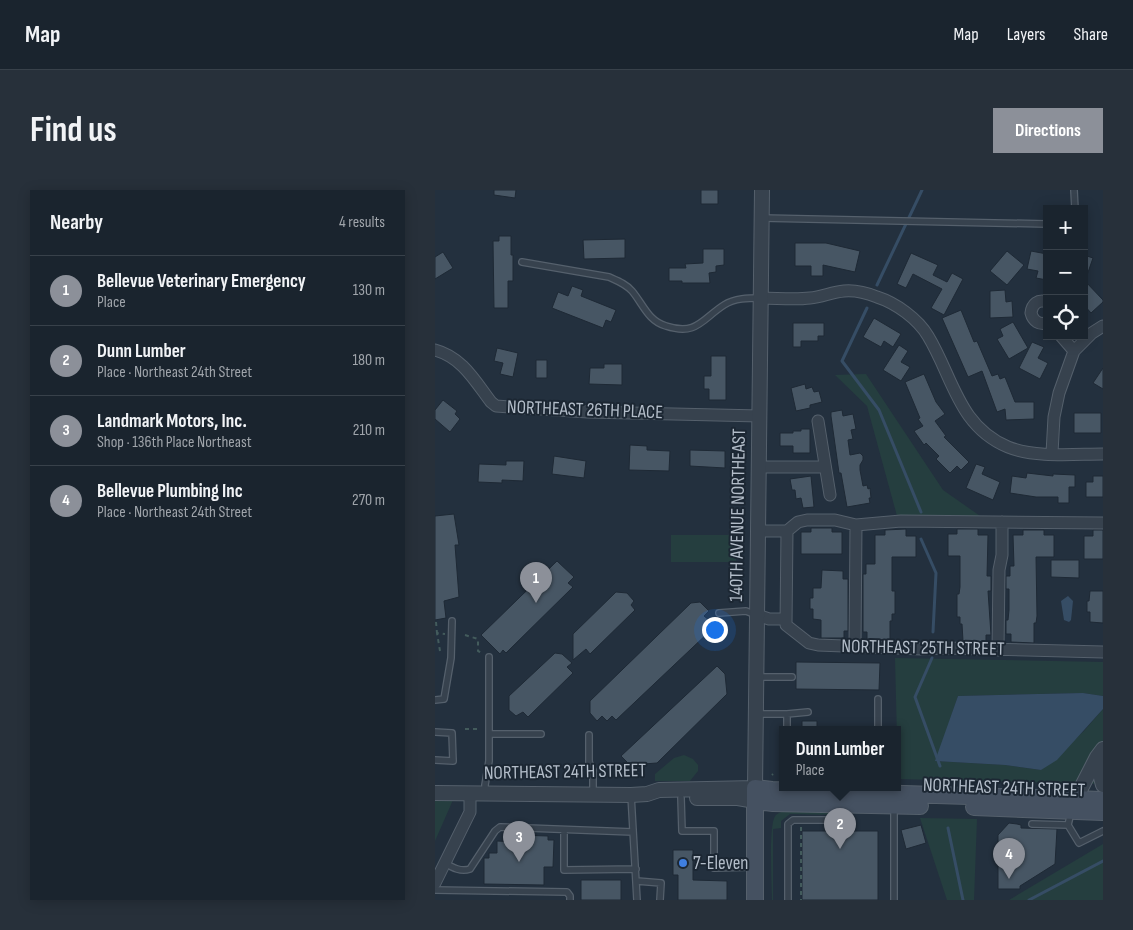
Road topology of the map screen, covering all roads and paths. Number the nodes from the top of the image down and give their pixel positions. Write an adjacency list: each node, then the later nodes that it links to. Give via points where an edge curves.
1 (762, 190): 4 (street, 140TH AVENUE NORTHEAST)
2 (1075, 190): 3 (lane)
3 (1075, 205)
4 (762, 218): 5 (lane); 7 (street, 140TH AVENUE NORTHEAST)
5 (1043, 224)
6 (522, 262): 7 (lane, via 609,277 621,282 653,319 665,326 682,329 704,322 733,301)
7 (761, 298): 14 (street, 140TH AVENUE NORTHEAST); 16 (street, via 811,298 845,291 879,297 917,322 928,336 966,414 977,426 1008,447 1026,452)
8 (1043, 301): 9 (street, via 1036,303 1031,313 1035,320)
9 (1043, 322)
10 (1103, 326): 13 (street)
11 (1064, 340): 13 (street)
12 (435, 350): 14 (street, NORTHEAST 26TH PLACE, via 465,367 496,406 588,412)
13 (1074, 351): 16 (street, via 1059,394)
14 (759, 416): 18 (street, 140TH AVENUE NORTHEAST)
15 (818, 421): 19 (street)
16 (1052, 453): 17 (street)
17 (1103, 454)
18 (759, 467): 19 (street); 25 (street, 140TH AVENUE NORTHEAST)
19 (825, 467): 20 (street)
20 (830, 495)
21 (1002, 522): 22 (street); 23 (street, via 901,521); 35 (street)
22 (1103, 523)
23 (856, 525): 24 (street, via 835,520 807,520); 34 (street)
24 (787, 530): 25 (street); 28 (street)
25 (757, 531): 27 (street, 140TH AVENUE NORTHEAST)
26 (719, 613): 27 (lane, via 746,611)
27 (757, 615): 28 (street); 39 (street, 140TH AVENUE NORTHEAST)
28 (786, 619): 34 (street, NORTHEAST 25TH STREET, via 786,624 809,642)
29 (452, 621): 42 (lane, via 445,699)
30 (436, 622): 31 (path)
31 (437, 633): 32 (path); 36 (path)
32 (445, 634)
33 (465, 635): 38 (path, via 478,639 478,651)
34 (855, 646): 35 (street, NORTHEAST 25TH STREET)
35 (998, 650): 37 (street, NORTHEAST 25TH STREET)
36 (440, 651)
37 (1103, 652)
38 (489, 657): 51 (lane)
39 (756, 676): 40 (lane); 44 (street, 140TH AVENUE NORTHEAST)
40 (792, 677)
41 (878, 699): 47 (lane)
42 (435, 700)
43 (808, 712): 45 (lane)
44 (756, 714): 45 (lane); 64 (street, 140TH AVENUE NORTHEAST)
45 (787, 714): 46 (lane)
46 (787, 726)
47 (878, 726)
48 (465, 729): 49 (path)
49 (478, 729)
50 (435, 732): 55 (lane, via 452,733 453,761)
51 (489, 734): 52 (lane); 61 (lane)
52 (541, 734)
53 (589, 735): 62 (lane)
54 (1103, 750): 56 (street, via 1098,766); 70 (street)
55 (435, 760)
56 (1103, 785)
57 (870, 791): 66 (main road)
58 (886, 791): 70 (main road)
59 (435, 793): 60 (street, NORTHEAST 24TH STREET)
60 (470, 794): 61 (street, NORTHEAST 24TH STREET); 77 (street, via 470,812)
61 (485, 794): 62 (street, NORTHEAST 24TH STREET)
62 (593, 794): 65 (street, NORTHEAST 24TH STREET)
63 (647, 794): 64 (street, NORTHEAST 24TH STREET, via 659,790); 65 (street, NORTHEAST 24TH STREET); 67 (street)
64 (755, 794): 66 (main road, NORTHEAST 24TH STREET, via 773,803); 67 (street, via 738,798); 78 (main road, 140TH AVENUE NORTHEAST)
65 (631, 795): 76 (lane)
66 (843, 795): 69 (main road, NORTHEAST 24TH STREET); 72 (lane, via 847,820)
67 (681, 798): 78 (lane, via 682,831 714,831 715,868)
68 (1103, 800): 70 (main road)
69 (894, 805): 70 (main road, NORTHEAST 24TH STREET); 89 (lane)
70 (1072, 811): 71 (main road, NORTHEAST 24TH STREET); 73 (lane); 75 (lane, via 1079,842)
71 (1103, 812)
72 (801, 820): 87 (lane, via 788,824); 88 (path)
73 (1032, 824)
74 (563, 830): 76 (lane); 77 (lane, via 500,827 470,869 456,869); 79 (lane, via 564,870)
75 (1103, 831)
76 (633, 832): 79 (lane)
77 (445, 863): 81 (street)
78 (755, 867): 86 (main road, 140TH AVENUE NORTHEAST)
79 (636, 869): 80 (lane)
80 (637, 881): 84 (lane); 85 (lane, via 661,883)
81 (435, 883)
82 (435, 890): 83 (lane, via 567,892)
83 (570, 900)
84 (637, 900)
85 (660, 900)
86 (755, 900)
87 (788, 900)
88 (801, 900)
89 (894, 900)

